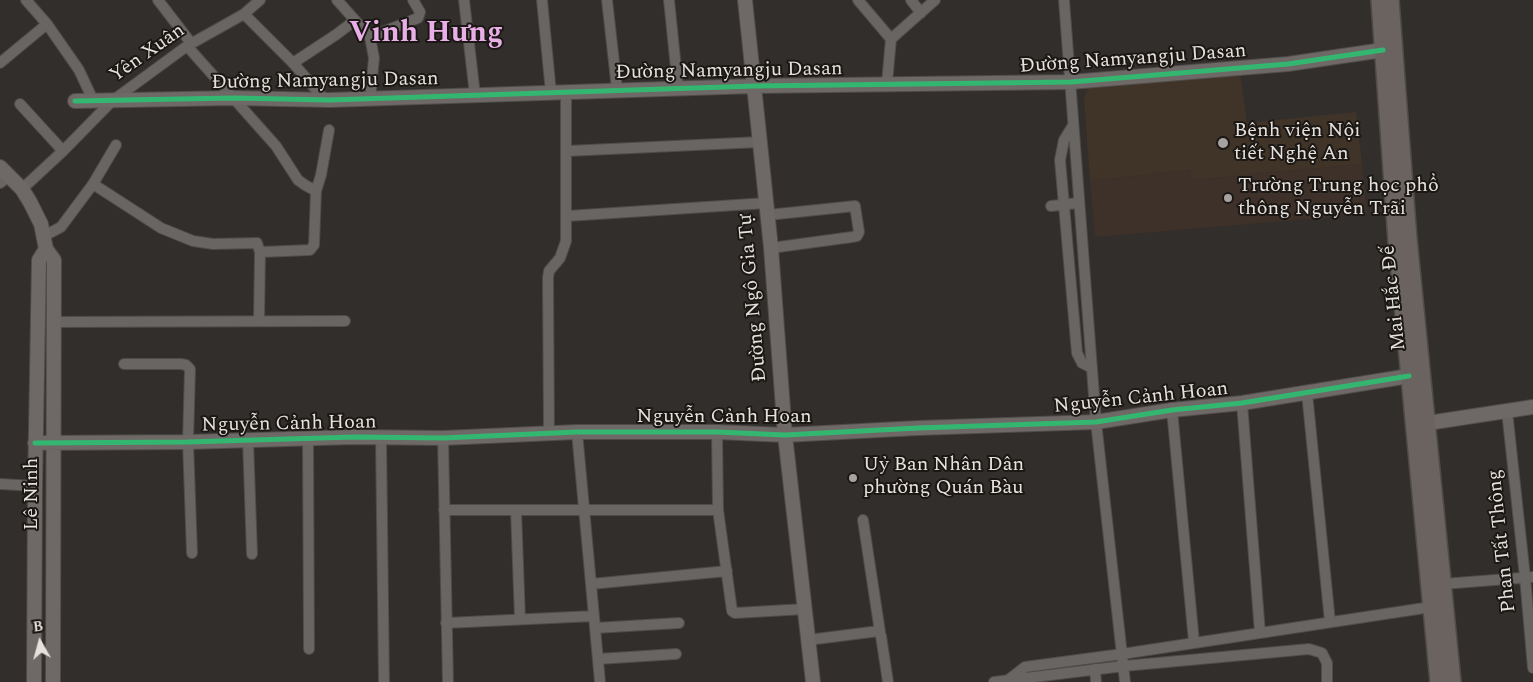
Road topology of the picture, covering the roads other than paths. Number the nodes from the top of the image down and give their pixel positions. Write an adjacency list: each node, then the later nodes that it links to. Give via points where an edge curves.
1 (26, 0): 20 (street)
2 (158, 0): 23 (street)
3 (260, 0): 18 (street, Yên Xuân)
4 (337, 0): 19 (street)
5 (413, 0): 21 (street, via 420,12 418,18)
6 (464, 0): 33 (street)
7 (542, 0): 32 (street)
8 (607, 0): 31 (street)
9 (669, 0): 30 (street)
10 (858, 0): 22 (street)
11 (911, 0): 17 (street)
12 (935, 0): 17 (street)
13 (1064, 0): 27 (street)
14 (1379, 0): 24 (main road, Mai Hắc Đế)
15 (1391, 0): 56 (main road, Mai Hắc Đế)
16 (748, 3): 29 (street, Đường Ngô Gia Tự)
17 (921, 13): 22 (street)
18 (244, 14): 23 (street, Yên Xuân); 26 (street)
19 (354, 21): 21 (street); 26 (street)
20 (47, 24): 25 (street); 36 (street, via 79,70)
21 (370, 37): 35 (street, via 374,58)
22 (891, 39): 28 (street)
23 (189, 44): 34 (street); 39 (street, Yên Xuân)
24 (1383, 50): 27 (street, Đường Namyangju Dasan, via 1288,64); 56 (main road, Mai Hắc Đế)
25 (0, 63)
26 (293, 63): 37 (street)
27 (1070, 82): 28 (street, Đường Namyangju Dasan); 41 (street)
28 (887, 83): 29 (street, Đường Namyangju Dasan)
29 (755, 86): 30 (street, Đường Namyangju Dasan); 43 (street, Đường Ngô Gia Tự)
30 (678, 88): 31 (street, Đường Namyangju Dasan)
31 (617, 89): 32 (street, Đường Namyangju Dasan)
32 (559, 92): 33 (street, Đường Namyangju Dasan); 46 (street)
33 (475, 95): 35 (street, Đường Namyangju Dasan)
34 (234, 98): 37 (street, Đường Namyangju Dasan); 39 (street, Đường Namyangju Dasan); 50 (street, via 276,146 298,180)
35 (370, 99): 37 (street, Đường Namyangju Dasan)
36 (93, 100): 38 (street, Đường Namyangju Dasan); 39 (street, Đường Namyangju Dasan)
37 (325, 100)
38 (75, 101)
39 (112, 101): 45 (street, Yên Xuân)
40 (20, 104): 45 (street)
41 (1072, 127): 51 (street); 52 (street, via 1064,140 1060,160)
42 (329, 130): 50 (street)
43 (760, 142): 46 (street); 54 (street, Đường Ngô Gia Tự)
44 (116, 144): 48 (street)
45 (63, 151): 49 (street, Yên Xuân)
46 (567, 151): 55 (street)
47 (3, 175): 49 (street, Lê Ninh)
48 (93, 184): 57 (street); 59 (street, via 161,228 188,239 213,244 256,243)
49 (22, 189): 57 (street, Lê Ninh, via 38,217)
50 (316, 191): 59 (street, via 314,248)
51 (1078, 203): 52 (street); 64 (street)
52 (1064, 205): 53 (street); 64 (street, via 1077,353 1082,364)
53 (1051, 206)
54 (767, 209): 55 (street); 58 (street, Đường Ngô Gia Tự); 58 (street, via 856,206 859,232 852,237)
55 (567, 216): 75 (street, via 566,241 548,278)
56 (1402, 240): 65 (main road, Mai Hắc Đế); 72 (main road, Mai Hắc Đế)
57 (45, 243): 62 (street, Lê Ninh, via 54,260); 83 (street, Lê Ninh, via 38,260)
58 (771, 248): 76 (street, Đường Ngô Gia Tự)
59 (260, 252): 60 (street)
60 (259, 321): 61 (street); 62 (street)
61 (345, 321)
62 (53, 322): 81 (street, Lê Ninh)
63 (124, 364): 82 (street, via 181,364 189,367)
64 (1092, 368): 71 (street)
65 (1408, 376): 66 (street, Nguyễn Cảnh Hoan); 91 (main road, Mai Hắc Đế)
66 (1307, 393): 67 (street, Nguyễn Cảnh Hoan); 102 (street)
67 (1242, 403): 69 (street, Nguyễn Cảnh Hoan); 107 (street)
68 (1533, 407): 70 (street)
69 (1172, 410): 71 (street, Nguyễn Cảnh Hoan); 109 (street)
70 (1507, 411): 72 (street); 95 (street, Phan Tất Thông)
71 (1096, 422): 76 (street, Nguyễn Cảnh Hoan); 114 (street)
72 (1428, 423): 91 (main road, Mai Hắc Đế)
73 (577, 432): 74 (street, Nguyễn Cảnh Hoan); 75 (street, Nguyễn Cảnh Hoan); 88 (street)
74 (717, 432): 76 (street, Nguyễn Cảnh Hoan); 89 (street)
75 (549, 434): 78 (street, Nguyễn Cảnh Hoan)
76 (784, 435): 99 (street, Đường Ngô Gia Tự)
77 (381, 437): 78 (street, Nguyễn Cảnh Hoan); 79 (street, Nguyễn Cảnh Hoan); 122 (street)
78 (443, 438): 86 (street)
79 (308, 439): 80 (street, Nguyễn Cảnh Hoan); 110 (street)
80 (248, 440): 82 (street, Nguyễn Cảnh Hoan); 93 (street)
81 (52, 442): 82 (street, Nguyễn Cảnh Hoan); 83 (street, Nguyễn Cảnh Hoan); 112 (street, Lê Ninh)
82 (188, 442): 92 (street)
83 (35, 443): 85 (street, Lê Ninh)
84 (0, 484): 85 (street)
85 (34, 486): 111 (street, Lê Ninh)
86 (444, 510): 87 (street); 103 (street)
87 (516, 510): 88 (street); 101 (street)
88 (584, 510): 89 (street); 96 (street)
89 (718, 510): 94 (street)
90 (863, 520): 106 (street)
91 (1431, 526): 97 (main road, Mai Hắc Đế); 98 (main road, Mai Hắc Đế)
92 (192, 553)
93 (252, 554)
94 (727, 571): 96 (street); 99 (street, via 733,613)
95 (1529, 577): 97 (street); 117 (street, Phan Tất Thông)
96 (591, 584): 100 (street)
97 (1443, 584): 132 (main road, Mai Hắc Đế)
98 (1431, 607): 102 (street); 131 (main road, Mai Hắc Đế)
99 (805, 609): 108 (street, Đường Ngô Gia Tự)
100 (594, 616): 101 (street); 105 (street)
101 (520, 619): 103 (street)
102 (1330, 622): 107 (street)
103 (446, 623): 123 (street)
104 (679, 624): 105 (street)
105 (595, 628): 115 (street)
106 (880, 632): 108 (street); 126 (street)
107 (1260, 633): 109 (street)
108 (808, 640): 125 (street, Đường Ngô Gia Tự)
109 (1194, 642): 114 (street)
110 (309, 649)
111 (34, 652): 112 (street); 120 (street, Lê Ninh)
112 (53, 653): 121 (street, Lê Ninh)
113 (676, 654): 115 (street)
114 (1122, 654): 116 (street); 119 (street, via 1025,667)
115 (598, 658): 124 (street)
116 (1124, 666): 118 (street); 129 (street); 130 (street, via 1309,649 1322,653 1327,663)
117 (1533, 668)
118 (1095, 669): 119 (street); 128 (street)
119 (1007, 680): 127 (street)
120 (34, 682)
121 (52, 682)
122 (384, 682)
123 (448, 682)
124 (600, 682)
125 (813, 682)
126 (888, 682)
127 (994, 682)
128 (1096, 682)
129 (1125, 682)
130 (1327, 682)
131 (1438, 682)
132 (1452, 682)

